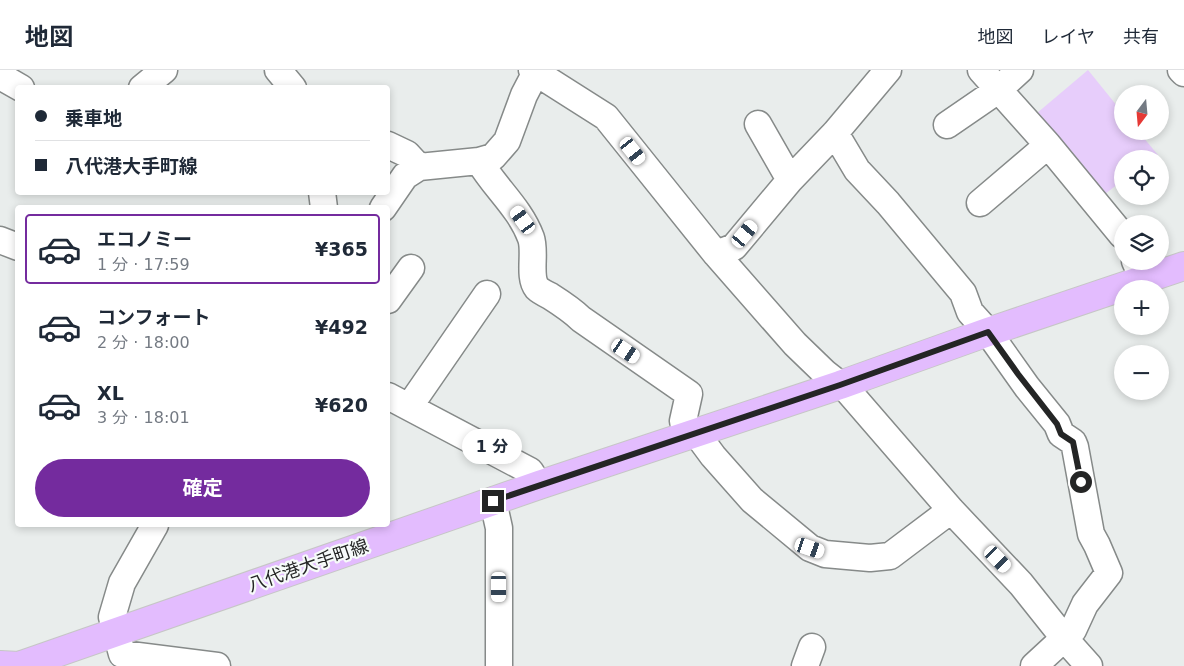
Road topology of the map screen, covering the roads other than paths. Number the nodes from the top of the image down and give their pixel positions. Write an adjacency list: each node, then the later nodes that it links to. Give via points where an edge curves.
1 (164, 70): 11 (street)
2 (278, 70): 12 (street)
3 (888, 70): 16 (street)
4 (981, 70): 13 (street)
5 (1020, 70): 13 (street)
6 (1181, 70): 8 (street)
7 (535, 71): 19 (street, via 507,141 493,157); 28 (street, via 606,117)
8 (1184, 74)
9 (0, 76): 10 (street)
10 (15, 85)
11 (146, 85)
12 (290, 85)
13 (998, 90): 15 (street); 18 (street)
14 (758, 124): 21 (street)
15 (947, 125)
16 (835, 133): 21 (street); 36 (street, via 857,170 963,293 970,312)
17 (390, 146): 20 (street, via 407,154)
18 (1048, 146): 22 (street); 24 (street)
19 (480, 161): 20 (street); 39 (street, via 523,220 532,240 533,278 537,288 689,394)
20 (418, 167): 23 (street, via 405,176)
21 (790, 180): 28 (street, via 734,247)
22 (980, 203)
23 (385, 205)
24 (1114, 225)
25 (0, 240): 26 (street)
26 (15, 245)
27 (1184, 252): 29 (main road, 八代港大手町線)
28 (716, 254): 37 (street, via 796,344)
29 (1169, 258)
30 (1169, 266): 31 (main road, 八代港大手町線)
31 (1184, 266)
32 (410, 268): 35 (street)
33 (1136, 270): 36 (main road, 八代港大手町線)
34 (487, 294): 38 (street)
35 (390, 297)
36 (984, 327): 37 (main road, 八代港大手町線); 47 (street, via 1057,424 1061,434 1073,442 1090,534 1109,573 1084,604 1072,630)
37 (833, 379): 39 (main road, 八代港大手町線); 42 (street, via 848,391)
38 (398, 401): 40 (street)
39 (690, 427): 40 (main road, 八代港大手町線); 42 (street, via 752,500 810,548 825,554 870,558 890,556)
40 (534, 478): 41 (main road, 八代港大手町線); 43 (main road, 八代港大手町線)
41 (493, 501): 46 (main road, 八代港大手町線); 52 (street, via 499,528)
42 (951, 510): 47 (street, via 1021,584)
43 (390, 520)
44 (154, 527): 46 (street, via 122,583)
45 (370, 527): 46 (main road, 八代港大手町線)
46 (114, 625): 48 (main road, 八代港大手町線, via 13,648); 50 (main road, 八代港大手町線); 51 (street, via 122,654)
47 (1064, 638): 53 (street); 54 (street)
48 (0, 647)
49 (0, 665): 50 (main road, 八代港大手町線)
50 (19, 666)
51 (218, 666)
52 (499, 666)
53 (1034, 666)
54 (1089, 666)

